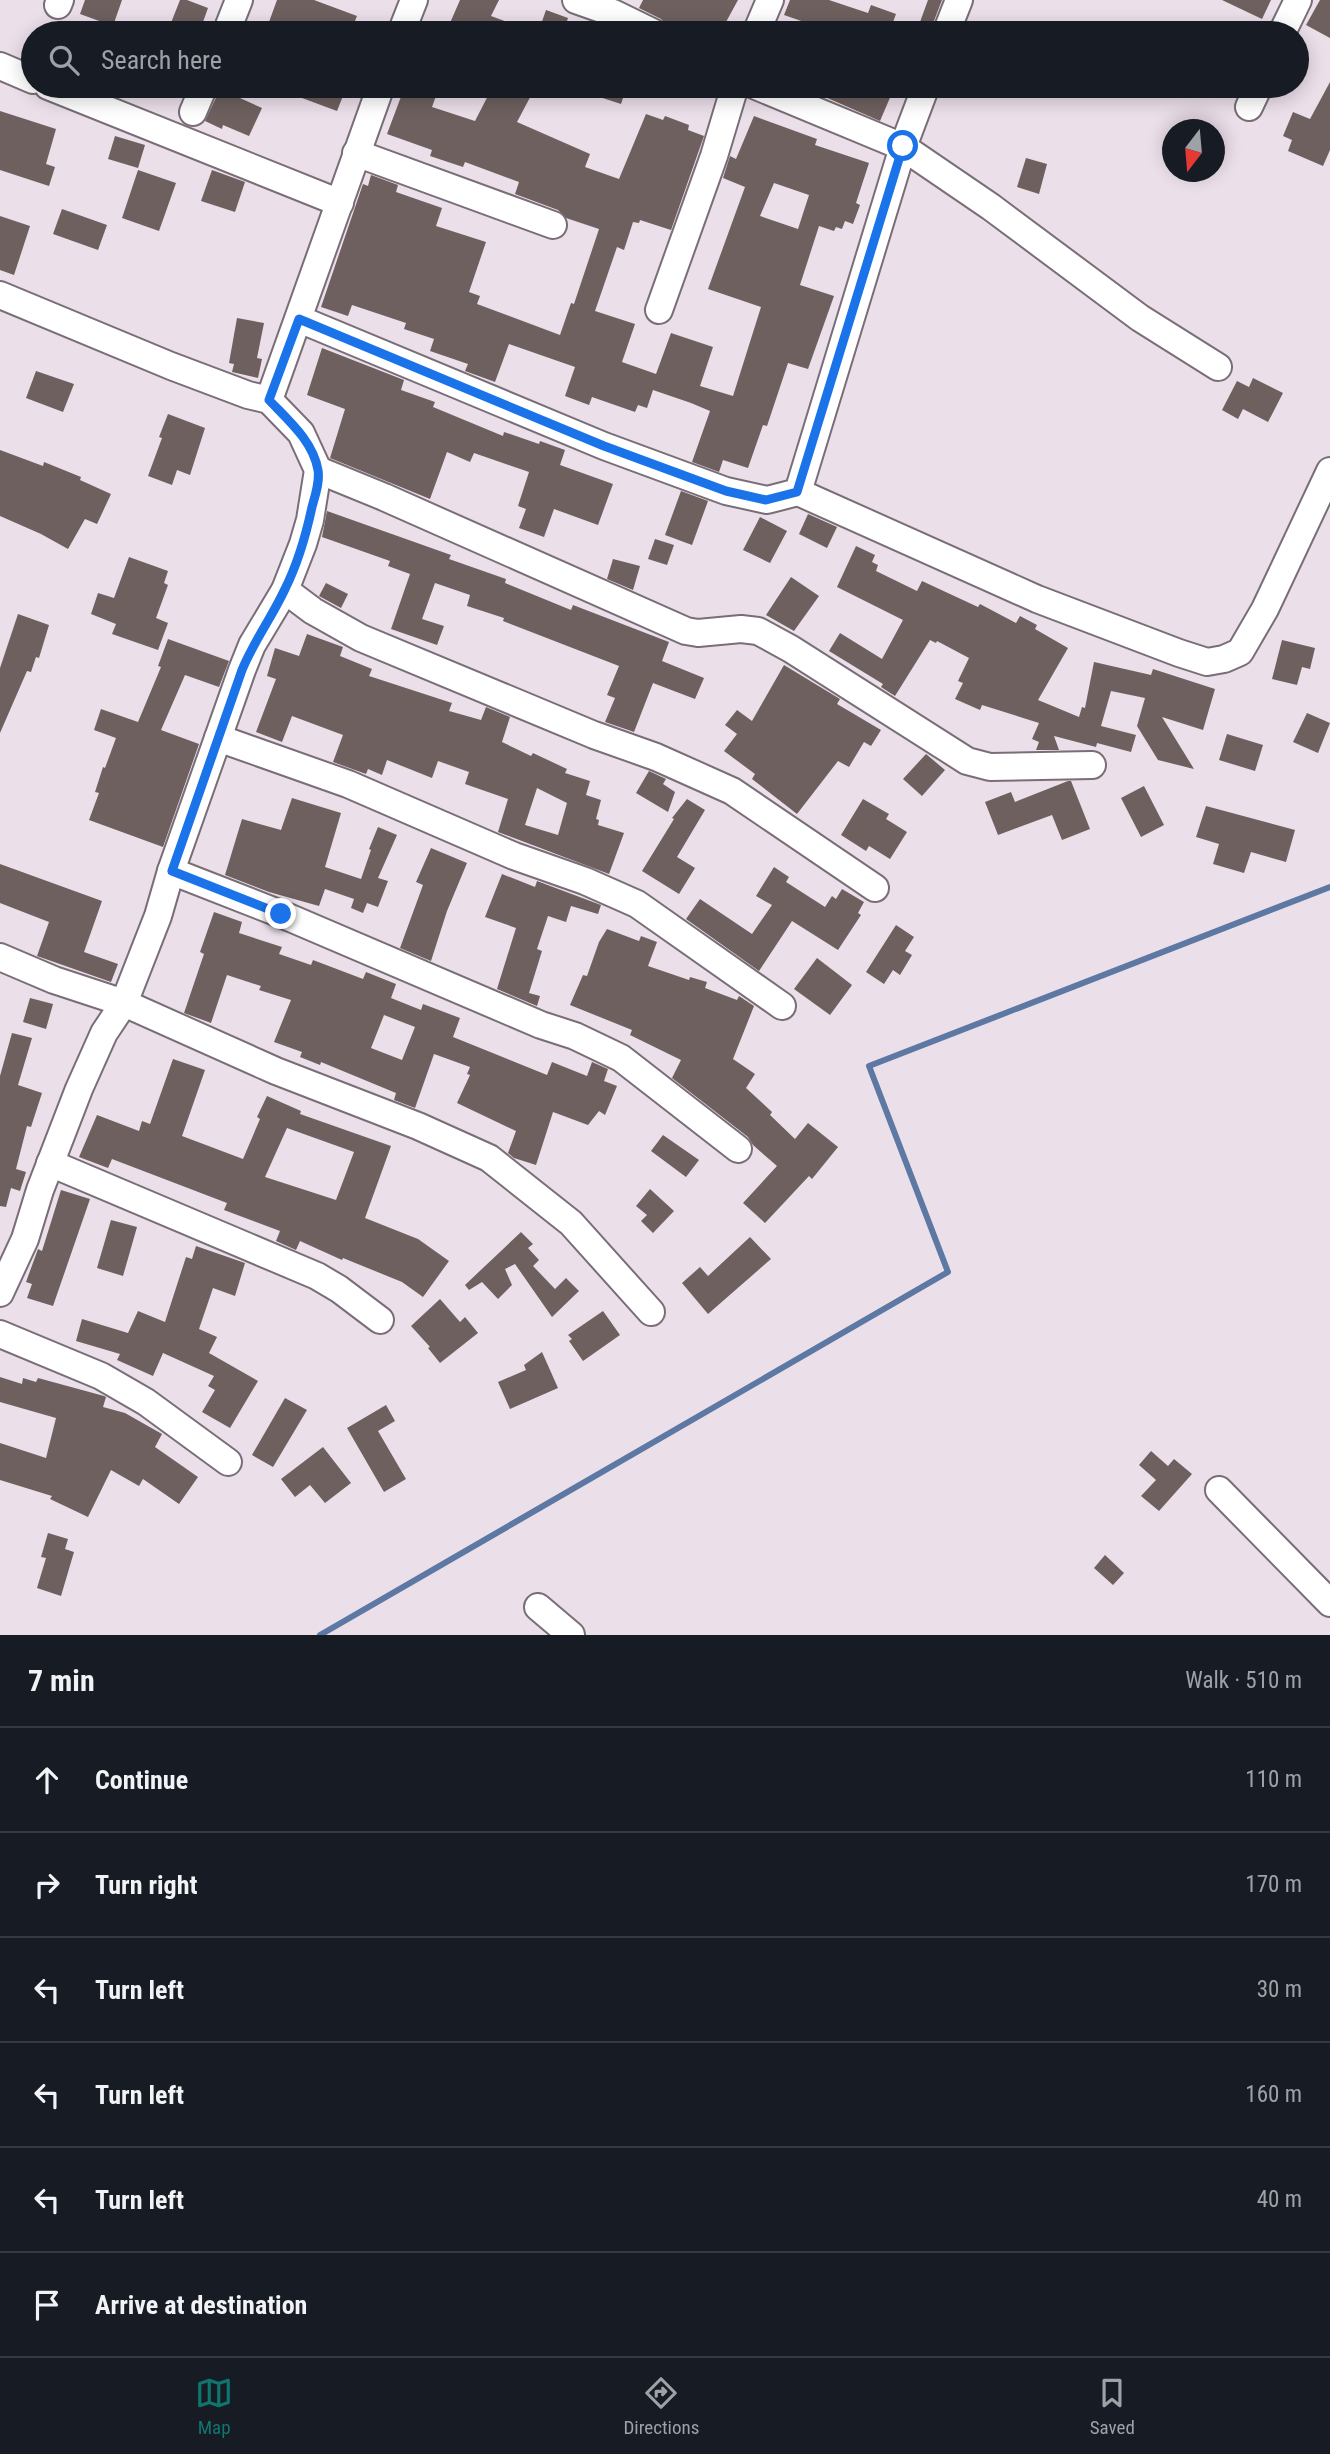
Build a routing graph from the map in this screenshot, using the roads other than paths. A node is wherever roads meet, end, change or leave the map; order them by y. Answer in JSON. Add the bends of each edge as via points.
{"nodes":[{"id":1,"x":239,"y":0,"type":"edge"},
{"id":2,"x":414,"y":0,"type":"edge"},
{"id":3,"x":576,"y":0,"type":"edge"},
{"id":4,"x":770,"y":0,"type":"edge"},
{"id":5,"x":959,"y":0,"type":"edge"},
{"id":6,"x":1298,"y":0,"type":"edge"},
{"id":7,"x":231,"y":21,"type":"edge"},
{"id":8,"x":406,"y":21,"type":"edge"},
{"id":9,"x":629,"y":21,"type":"edge"},
{"id":10,"x":761,"y":21,"type":"edge"},
{"id":11,"x":951,"y":21,"type":"edge"},
{"id":12,"x":1288,"y":21,"type":"edge"},
{"id":13,"x":0,"y":66,"type":"edge"},
{"id":14,"x":21,"y":75,"type":"edge"},
{"id":15,"x":78,"y":98,"type":"edge"},
{"id":16,"x":199,"y":98,"type":"edge"},
{"id":17,"x":377,"y":98,"type":"edge"},
{"id":18,"x":732,"y":98,"type":"edge"},
{"id":19,"x":785,"y":98,"type":"edge"},
{"id":20,"x":921,"y":98,"type":"edge"},
{"id":21,"x":193,"y":112,"type":"dead end"},
{"id":22,"x":903,"y":146,"type":"junction"},
{"id":23,"x":356,"y":153,"type":"junction"},
{"id":24,"x":340,"y":203,"type":"junction"},
{"id":25,"x":553,"y":225,"type":"dead end"},
{"id":26,"x":0,"y":295,"type":"edge"},
{"id":27,"x":659,"y":310,"type":"dead end"},
{"id":28,"x":299,"y":319,"type":"junction"},
{"id":29,"x":1218,"y":367,"type":"dead end"},
{"id":30,"x":269,"y":400,"type":"junction"},
{"id":31,"x":318,"y":470,"type":"junction"},
{"id":32,"x":1328,"y":482,"type":"edge"},
{"id":33,"x":797,"y":492,"type":"junction"},
{"id":34,"x":285,"y":590,"type":"junction"},
{"id":35,"x":218,"y":737,"type":"junction"},
{"id":36,"x":1092,"y":765,"type":"dead end"},
{"id":37,"x":172,"y":871,"type":"junction"},
{"id":38,"x":876,"y":888,"type":"dead end"},
{"id":39,"x":0,"y":957,"type":"edge"},
{"id":40,"x":124,"y":1003,"type":"junction"},
{"id":41,"x":782,"y":1006,"type":"dead end"},
{"id":42,"x":738,"y":1149,"type":"dead end"},
{"id":43,"x":50,"y":1163,"type":"junction"},
{"id":44,"x":3,"y":1279,"type":"edge"},
{"id":45,"x":651,"y":1312,"type":"dead end"},
{"id":46,"x":380,"y":1320,"type":"dead end"},
{"id":47,"x":0,"y":1334,"type":"edge"},
{"id":48,"x":228,"y":1462,"type":"dead end"},
{"id":49,"x":1219,"y":1490,"type":"dead end"},
{"id":50,"x":1330,"y":1603,"type":"edge"},
{"id":51,"x":538,"y":1606,"type":"dead end"},
{"id":52,"x":571,"y":1635,"type":"edge"}],
"edges":[{"from":1,"to":7,"type":"street"},
{"from":2,"to":8,"type":"street"},
{"from":3,"to":9,"type":"street"},
{"from":4,"to":10,"type":"street"},
{"from":5,"to":11,"type":"street"},
{"from":6,"to":12,"type":"street"},
{"from":13,"to":14,"type":"street"},
{"from":15,"to":24,"type":"street"},
{"from":16,"to":21,"type":"street"},
{"from":17,"to":23,"type":"street"},
{"from":18,"to":27,"type":"street"},
{"from":19,"to":22,"type":"street"},
{"from":20,"to":22,"type":"street"},
{"from":22,"to":29,"type":"street","via":[[1140,318]]},
{"from":22,"to":33,"type":"street"},
{"from":23,"to":24,"type":"street"},
{"from":23,"to":25,"type":"street"},
{"from":24,"to":28,"type":"street"},
{"from":26,"to":30,"type":"street","via":[[171,366]]},
{"from":28,"to":30,"type":"street"},
{"from":28,"to":33,"type":"street","via":[[604,446],[726,491],[766,500]]},
{"from":30,"to":31,"type":"street","via":[[301,433]]},
{"from":31,"to":34,"type":"street","via":[[303,544]]},
{"from":31,"to":36,"type":"street","via":[[686,631],[758,631],[967,761],[990,768]]},
{"from":32,"to":33,"type":"street","via":[[1240,652],[1207,662],[1037,600]]},
{"from":34,"to":35,"type":"street","via":[[252,645]]},
{"from":34,"to":38,"type":"street","via":[[360,638],[732,791]]},
{"from":35,"to":37,"type":"street"},
{"from":35,"to":41,"type":"street","via":[[348,784],[637,904]]},
{"from":37,"to":40,"type":"street"},
{"from":37,"to":42,"type":"street","via":[[621,1058]]},
{"from":39,"to":40,"type":"street"},
{"from":40,"to":43,"type":"street","via":[[104,1033]]},
{"from":40,"to":45,"type":"street","via":[[275,1071],[489,1158],[571,1223]]},
{"from":43,"to":44,"type":"street","via":[[25,1239]]},
{"from":43,"to":46,"type":"street","via":[[317,1276]]},
{"from":47,"to":48,"type":"street","via":[[101,1376],[146,1402]]},
{"from":49,"to":50,"type":"street"},
{"from":51,"to":52,"type":"street"}]}
